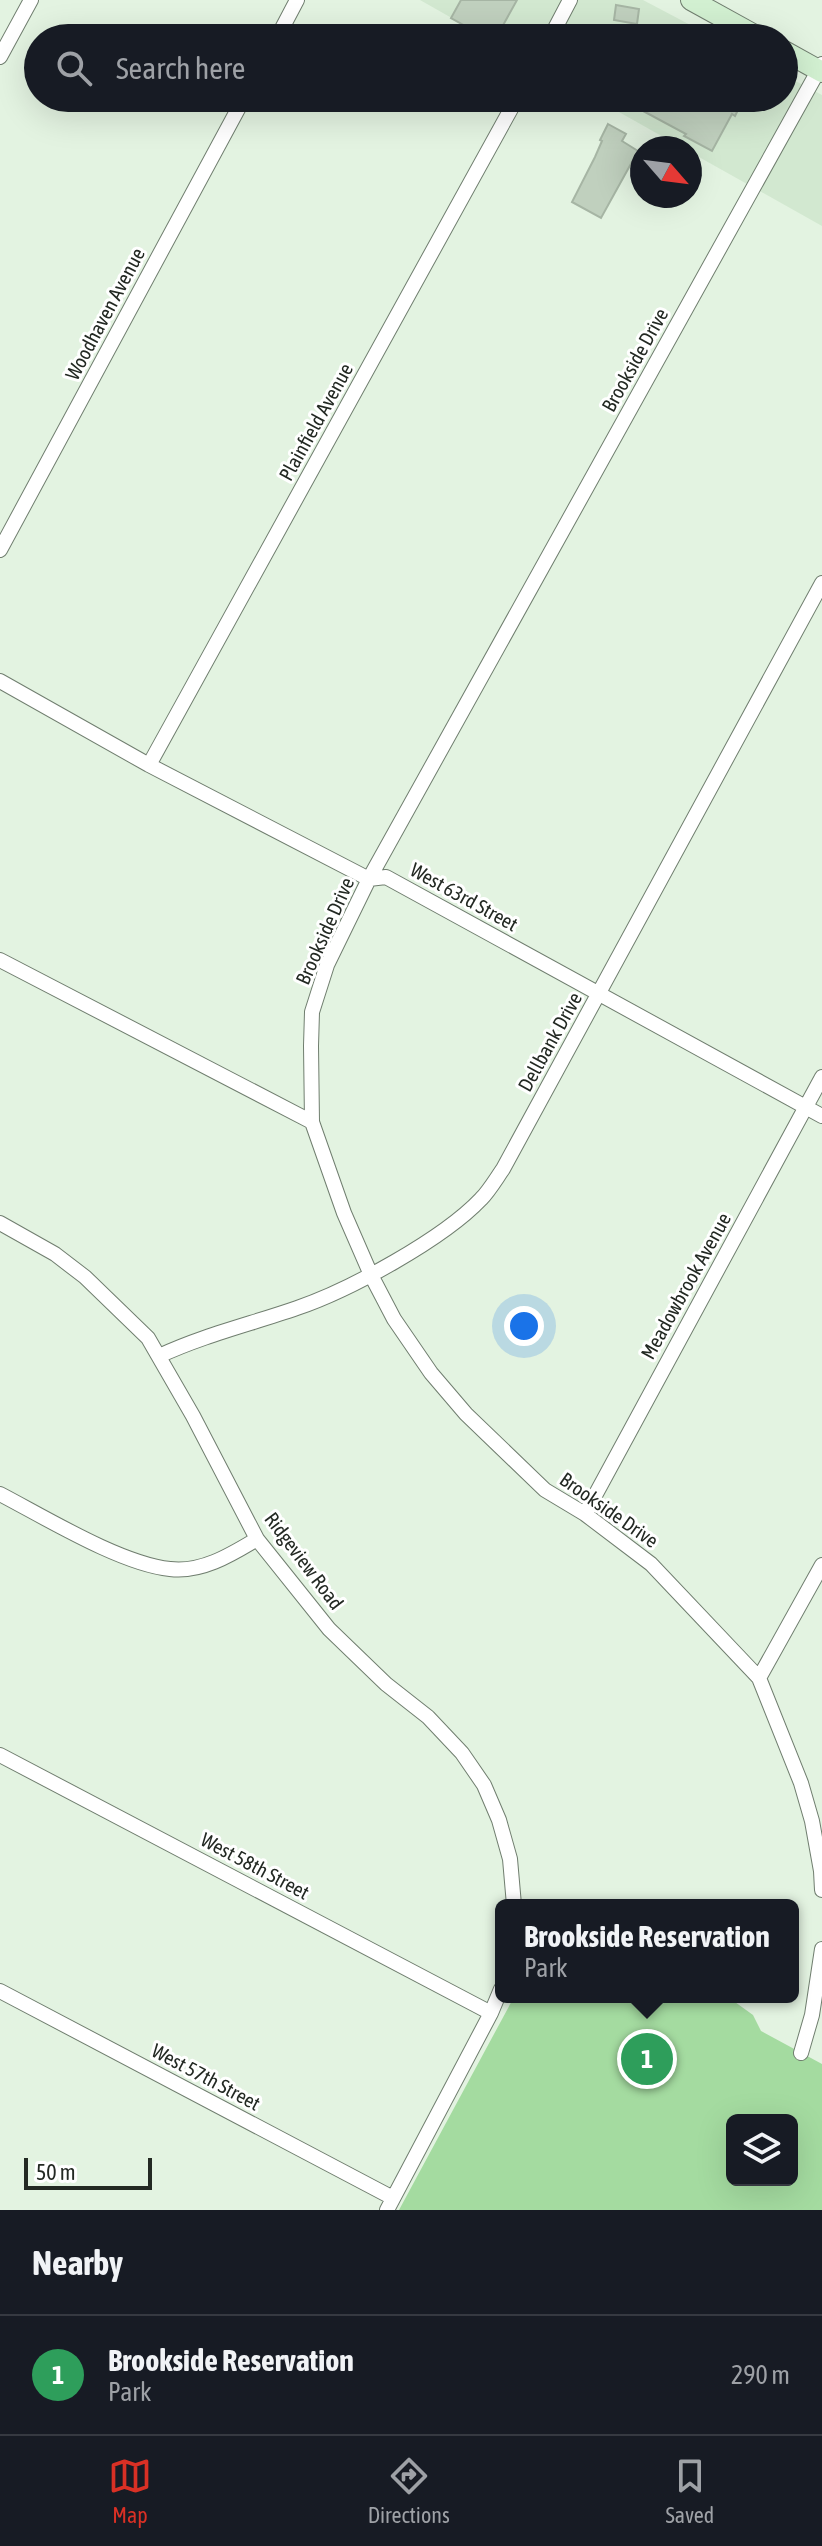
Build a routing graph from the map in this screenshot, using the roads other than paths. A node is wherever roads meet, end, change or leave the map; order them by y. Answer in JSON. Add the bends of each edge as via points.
{"nodes":[{"id":1,"x":31,"y":0,"type":"edge"},
{"id":2,"x":297,"y":0,"type":"edge"},
{"id":3,"x":570,"y":0,"type":"edge"},
{"id":4,"x":691,"y":0,"type":"edge"},
{"id":5,"x":284,"y":24,"type":"edge"},
{"id":6,"x":557,"y":24,"type":"edge"},
{"id":7,"x":735,"y":24,"type":"edge"},
{"id":8,"x":0,"y":57,"type":"edge"},
{"id":9,"x":798,"y":58,"type":"edge"},
{"id":10,"x":821,"y":69,"type":"edge"},
{"id":11,"x":798,"y":110,"type":"edge"},
{"id":12,"x":236,"y":112,"type":"edge"},
{"id":13,"x":509,"y":112,"type":"edge"},
{"id":14,"x":797,"y":112,"type":"edge"},
{"id":15,"x":0,"y":550,"type":"edge"},
{"id":16,"x":822,"y":583,"type":"edge"},
{"id":17,"x":0,"y":681,"type":"edge"},
{"id":18,"x":149,"y":765,"type":"junction"},
{"id":19,"x":369,"y":879,"type":"junction"},
{"id":20,"x":0,"y":960,"type":"edge"},
{"id":21,"x":598,"y":994,"type":"junction"},
{"id":22,"x":822,"y":1077,"type":"edge"},
{"id":23,"x":806,"y":1107,"type":"junction"},
{"id":24,"x":822,"y":1116,"type":"edge"},
{"id":25,"x":312,"y":1122,"type":"junction"},
{"id":26,"x":0,"y":1223,"type":"edge"},
{"id":27,"x":371,"y":1275,"type":"junction"},
{"id":28,"x":159,"y":1356,"type":"junction"},
{"id":29,"x":3,"y":1501,"type":"edge"},
{"id":30,"x":585,"y":1514,"type":"junction"},
{"id":31,"x":257,"y":1539,"type":"junction"},
{"id":32,"x":822,"y":1565,"type":"edge"},
{"id":33,"x":759,"y":1678,"type":"junction"},
{"id":34,"x":0,"y":1755,"type":"edge"},
{"id":35,"x":822,"y":1890,"type":"edge"},
{"id":36,"x":513,"y":1899,"type":"edge"},
{"id":37,"x":822,"y":1949,"type":"edge"},
{"id":38,"x":0,"y":1991,"type":"edge"},
{"id":39,"x":495,"y":2003,"type":"edge"},
{"id":40,"x":491,"y":2013,"type":"junction"},
{"id":41,"x":801,"y":2053,"type":"dead end"},
{"id":42,"x":390,"y":2204,"type":"edge"}],
"edges":[{"from":1,"to":8,"type":"street"},
{"from":2,"to":5,"type":"street"},
{"from":3,"to":6,"type":"street"},
{"from":4,"to":7,"type":"main road"},
{"from":9,"to":10,"type":"main road"},
{"from":10,"to":11,"type":"street","name":"Brookside Drive"},
{"from":12,"to":15,"type":"street","name":"Woodhaven Avenue"},
{"from":13,"to":18,"type":"street","name":"Plainfield Avenue"},
{"from":14,"to":19,"type":"street","name":"Brookside Drive"},
{"from":16,"to":21,"type":"street","name":"Dellbank Drive"},
{"from":17,"to":18,"type":"street","name":"West 63rd Street"},
{"from":18,"to":19,"type":"street","name":"West 63rd Street"},
{"from":19,"to":21,"type":"street","name":"West 63rd Street","via":[[386,877]]},
{"from":19,"to":25,"type":"street","name":"Brookside Drive","via":[[327,965],[312,1012]]},
{"from":20,"to":25,"type":"street"},
{"from":21,"to":23,"type":"street","name":"West 63rd Street"},
{"from":21,"to":27,"type":"street","name":"Dellbank Drive","via":[[482,1198],[432,1238]]},
{"from":22,"to":23,"type":"street","name":"Meadowbrook Avenue"},
{"from":23,"to":24,"type":"street","name":"West 63rd Street"},
{"from":23,"to":30,"type":"street","name":"Meadowbrook Avenue"},
{"from":25,"to":27,"type":"street","name":"Brookside Drive"},
{"from":26,"to":28,"type":"street","name":"Ridgeview Road","via":[[85,1277],[148,1338]]},
{"from":27,"to":28,"type":"street","name":"Dellbank Drive","via":[[299,1308]]},
{"from":27,"to":30,"type":"street","name":"Brookside Drive","via":[[394,1319],[466,1414],[545,1490]]},
{"from":28,"to":31,"type":"street","name":"Ridgeview Road"},
{"from":29,"to":31,"type":"street","via":[[129,1559],[172,1570],[222,1559]]},
{"from":30,"to":33,"type":"street","name":"Brookside Drive","via":[[651,1564]]},
{"from":31,"to":36,"type":"street","name":"Ridgeview Road","via":[[329,1629],[428,1717],[484,1785],[510,1859]]},
{"from":32,"to":33,"type":"street"},
{"from":33,"to":35,"type":"street","name":"Brookside Drive","via":[[801,1783]]},
{"from":34,"to":40,"type":"street","name":"West 58th Street"},
{"from":37,"to":41,"type":"street"},
{"from":38,"to":42,"type":"street","name":"West 57th Street"},
{"from":39,"to":40,"type":"street"},
{"from":40,"to":42,"type":"street"}]}
